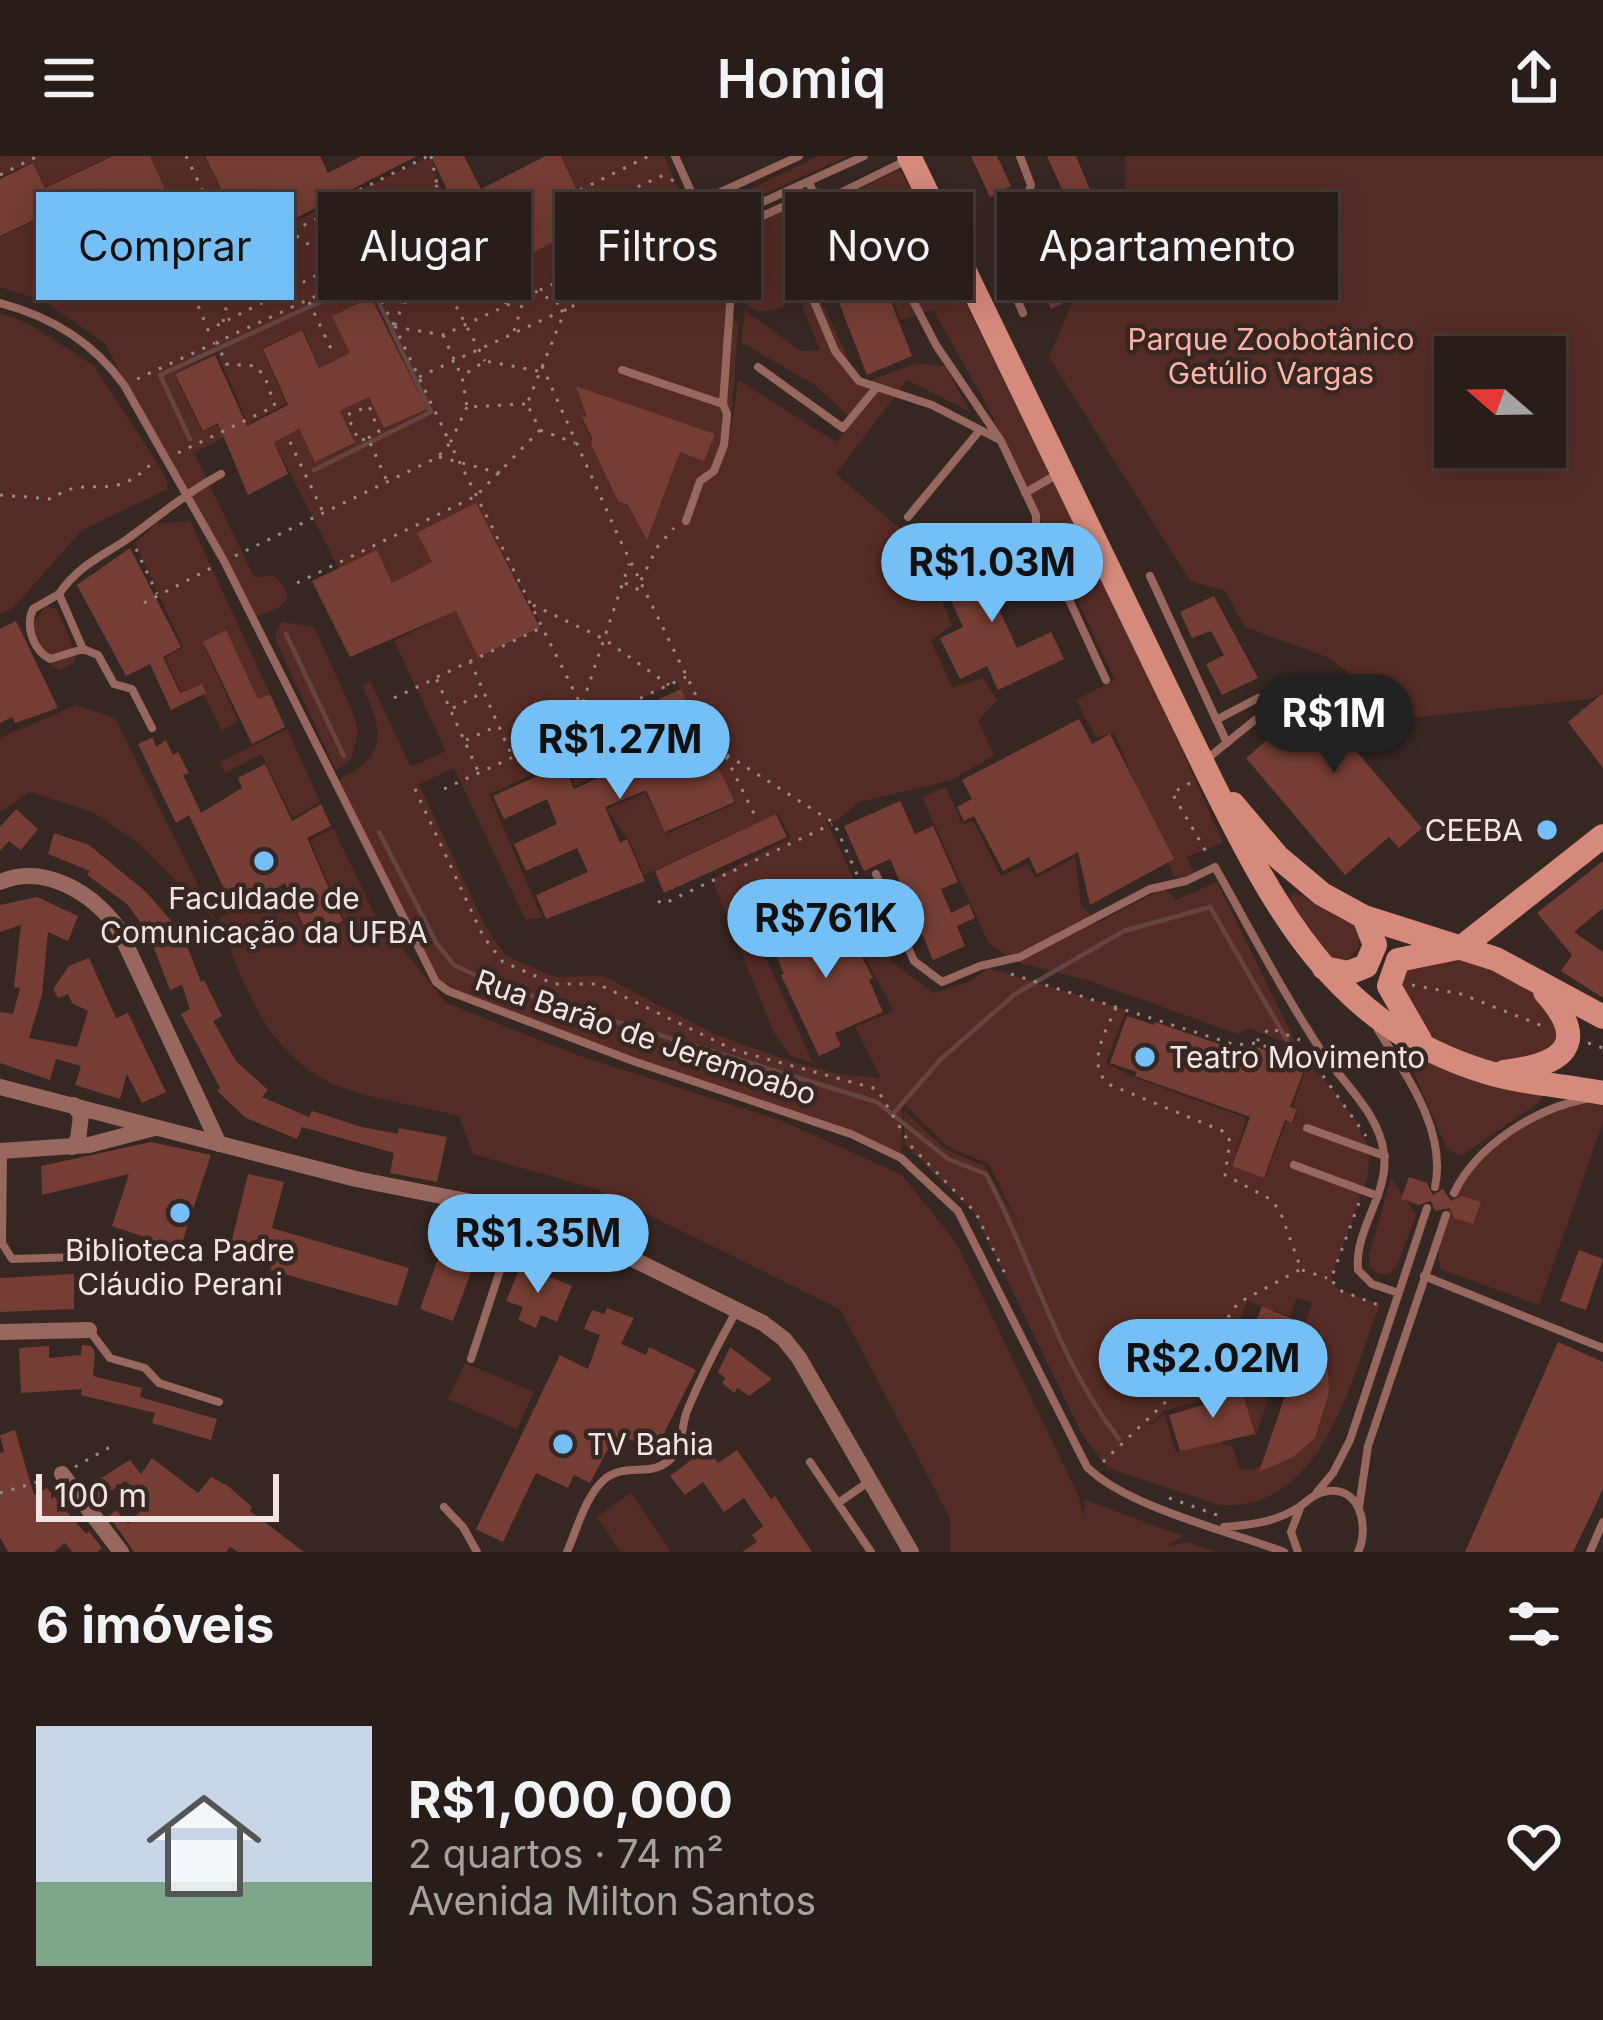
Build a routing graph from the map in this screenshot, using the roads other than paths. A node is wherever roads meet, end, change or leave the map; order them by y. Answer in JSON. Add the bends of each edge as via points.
{"nodes":[{"id":1,"x":675,"y":156,"type":"edge"},
{"id":2,"x":799,"y":156,"type":"edge"},
{"id":3,"x":864,"y":156,"type":"edge"},
{"id":4,"x":1020,"y":156,"type":"edge"},
{"id":5,"x":910,"y":157,"type":"edge"},
{"id":6,"x":811,"y":187,"type":"junction"},
{"id":7,"x":692,"y":192,"type":"edge"},
{"id":8,"x":721,"y":192,"type":"edge"},
{"id":9,"x":829,"y":192,"type":"edge"},
{"id":10,"x":840,"y":192,"type":"edge"},
{"id":11,"x":761,"y":206,"type":"edge"},
{"id":12,"x":761,"y":214,"type":"edge"},
{"id":13,"x":733,"y":300,"type":"edge"},
{"id":14,"x":813,"y":300,"type":"edge"},
{"id":15,"x":913,"y":300,"type":"edge"},
{"id":16,"x":0,"y":303,"type":"edge"},
{"id":17,"x":1023,"y":313,"type":"dead end"},
{"id":18,"x":758,"y":367,"type":"dead end"},
{"id":19,"x":622,"y":370,"type":"dead end"},
{"id":20,"x":876,"y":388,"type":"junction"},
{"id":21,"x":723,"y":404,"type":"junction"},
{"id":22,"x":980,"y":430,"type":"junction"},
{"id":23,"x":1001,"y":440,"type":"junction"},
{"id":24,"x":1062,"y":472,"type":"junction"},
{"id":25,"x":221,"y":474,"type":"dead end"},
{"id":26,"x":185,"y":493,"type":"junction"},
{"id":27,"x":1025,"y":493,"type":"junction"},
{"id":28,"x":908,"y":517,"type":"dead end"},
{"id":29,"x":686,"y":521,"type":"road end"},
{"id":30,"x":1150,"y":576,"type":"dead end"},
{"id":31,"x":59,"y":594,"type":"junction"},
{"id":32,"x":83,"y":649,"type":"junction"},
{"id":33,"x":1106,"y":680,"type":"dead end"},
{"id":34,"x":1216,"y":720,"type":"junction"},
{"id":35,"x":152,"y":728,"type":"dead end"},
{"id":36,"x":1227,"y":743,"type":"junction"},
{"id":37,"x":1205,"y":768,"type":"junction"},
{"id":38,"x":1603,"y":836,"type":"edge"},
{"id":39,"x":876,"y":874,"type":"road end"},
{"id":40,"x":1302,"y":880,"type":"junction"},
{"id":41,"x":0,"y":882,"type":"edge"},
{"id":42,"x":1276,"y":904,"type":"junction"},
{"id":43,"x":1514,"y":909,"type":"junction"},
{"id":44,"x":1364,"y":917,"type":"junction"},
{"id":45,"x":1462,"y":946,"type":"junction"},
{"id":46,"x":1324,"y":968,"type":"junction"},
{"id":47,"x":1522,"y":972,"type":"junction"},
{"id":48,"x":1368,"y":1013,"type":"junction"},
{"id":49,"x":1603,"y":1018,"type":"edge"},
{"id":50,"x":1424,"y":1046,"type":"junction"},
{"id":51,"x":1490,"y":1074,"type":"junction"},
{"id":52,"x":0,"y":1088,"type":"edge"},
{"id":53,"x":1603,"y":1094,"type":"edge"},
{"id":54,"x":74,"y":1105,"type":"junction"},
{"id":55,"x":155,"y":1128,"type":"junction"},
{"id":56,"x":1307,"y":1128,"type":"dead end"},
{"id":57,"x":219,"y":1144,"type":"junction"},
{"id":58,"x":72,"y":1147,"type":"junction"},
{"id":59,"x":1,"y":1151,"type":"edge"},
{"id":60,"x":1385,"y":1156,"type":"junction"},
{"id":61,"x":1294,"y":1165,"type":"dead end"},
{"id":62,"x":1435,"y":1186,"type":"dead end"},
{"id":63,"x":1454,"y":1193,"type":"dead end"},
{"id":64,"x":1378,"y":1196,"type":"junction"},
{"id":65,"x":1427,"y":1208,"type":"dead end"},
{"id":66,"x":520,"y":1209,"type":"junction"},
{"id":67,"x":1446,"y":1215,"type":"dead end"},
{"id":68,"x":80,"y":1257,"type":"dead end"},
{"id":69,"x":1424,"y":1276,"type":"junction"},
{"id":70,"x":1399,"y":1293,"type":"junction"},
{"id":71,"x":738,"y":1309,"type":"junction"},
{"id":72,"x":88,"y":1330,"type":"joint"},
{"id":73,"x":0,"y":1332,"type":"edge"},
{"id":74,"x":1603,"y":1348,"type":"edge"},
{"id":75,"x":470,"y":1359,"type":"dead end"},
{"id":76,"x":219,"y":1402,"type":"dead end"},
{"id":77,"x":810,"y":1462,"type":"dead end"},
{"id":78,"x":62,"y":1474,"type":"road end"},
{"id":79,"x":868,"y":1482,"type":"junction"},
{"id":80,"x":1318,"y":1492,"type":"junction"},
{"id":81,"x":838,"y":1503,"type":"junction"},
{"id":82,"x":1301,"y":1506,"type":"junction"},
{"id":83,"x":444,"y":1507,"type":"dead end"},
{"id":84,"x":1359,"y":1507,"type":"junction"},
{"id":85,"x":1603,"y":1522,"type":"edge"},
{"id":86,"x":1217,"y":1527,"type":"junction"},
{"id":87,"x":907,"y":1549,"type":"edge"},
{"id":88,"x":121,"y":1552,"type":"edge"},
{"id":89,"x":477,"y":1552,"type":"edge"},
{"id":90,"x":567,"y":1552,"type":"edge"},
{"id":91,"x":871,"y":1552,"type":"edge"},
{"id":92,"x":1284,"y":1552,"type":"edge"},
{"id":93,"x":1298,"y":1552,"type":"edge"},
{"id":94,"x":1358,"y":1552,"type":"edge"},
{"id":95,"x":1590,"y":1552,"type":"edge"}],
"edges":[{"from":1,"to":7,"type":"lane"},
{"from":2,"to":8,"type":"lane"},
{"from":3,"to":6,"type":"lane"},
{"from":4,"to":17,"type":"lane","via":[[1031,185],[1004,252]]},
{"from":5,"to":10,"type":"lane"},
{"from":5,"to":24,"type":"main road"},
{"from":6,"to":9,"type":"lane"},
{"from":6,"to":11,"type":"lane"},
{"from":6,"to":12,"type":"lane"},
{"from":13,"to":21,"type":"lane"},
{"from":14,"to":20,"type":"lane","via":[[848,370]]},
{"from":15,"to":23,"type":"lane"},
{"from":16,"to":26,"type":"lane","name":"Rua Barão de Jeremoabo","via":[[38,316],[107,361]]},
{"from":18,"to":20,"type":"lane","via":[[843,428]]},
{"from":19,"to":21,"type":"lane"},
{"from":20,"to":22,"type":"lane"},
{"from":21,"to":29,"type":"lane","via":[[724,445]]},
{"from":22,"to":23,"type":"lane"},
{"from":22,"to":28,"type":"lane"},
{"from":23,"to":27,"type":"lane"},
{"from":24,"to":27,"type":"lane"},
{"from":24,"to":37,"type":"main road"},
{"from":25,"to":26,"type":"lane"},
{"from":26,"to":31,"type":"lane","via":[[81,567]]},
{"from":26,"to":86,"type":"lane","name":"Rua Barão de Jeremoabo","via":[[436,982],[901,1158],[958,1211],[1087,1467],[1115,1489]]},
{"from":27,"to":33,"type":"lane"},
{"from":30,"to":34,"type":"lane"},
{"from":31,"to":32,"type":"lane"},
{"from":31,"to":32,"type":"lane","via":[[33,609],[39,650],[59,659]]},
{"from":32,"to":35,"type":"lane","via":[[98,655],[114,684],[132,689]]},
{"from":34,"to":36,"type":"lane"},
{"from":34,"to":36,"type":"lane","via":[[1258,698],[1266,712]]},
{"from":36,"to":37,"type":"lane"},
{"from":37,"to":40,"type":"main road"},
{"from":37,"to":42,"type":"main road"},
{"from":38,"to":43,"type":"main road"},
{"from":39,"to":60,"type":"lane","via":[[914,961],[941,982],[1020,957],[1150,889],[1215,867],[1300,1016],[1378,1130]]},
{"from":40,"to":42,"type":"main road"},
{"from":40,"to":44,"type":"main road"},
{"from":41,"to":57,"type":"street","via":[[57,880],[105,911]]},
{"from":42,"to":46,"type":"main road"},
{"from":43,"to":45,"type":"main road"},
{"from":43,"to":47,"type":"main road","via":[[1508,939]]},
{"from":44,"to":45,"type":"main road"},
{"from":44,"to":46,"type":"main road","via":[[1375,945],[1366,965],[1348,973]]},
{"from":45,"to":47,"type":"main road"},
{"from":45,"to":50,"type":"main road","via":[[1407,956],[1389,977]]},
{"from":46,"to":48,"type":"main road"},
{"from":47,"to":49,"type":"main road"},
{"from":47,"to":51,"type":"main road","via":[[1565,1017],[1566,1048],[1551,1063]]},
{"from":48,"to":50,"type":"main road"},
{"from":48,"to":62,"type":"lane","via":[[1429,1123]]},
{"from":50,"to":51,"type":"main road"},
{"from":51,"to":53,"type":"main road"},
{"from":52,"to":54,"type":"street"},
{"from":53,"to":63,"type":"lane","via":[[1526,1122],[1479,1159]]},
{"from":54,"to":55,"type":"street"},
{"from":54,"to":58,"type":"street","via":[[81,1116]]},
{"from":55,"to":57,"type":"street"},
{"from":55,"to":58,"type":"street"},
{"from":56,"to":60,"type":"lane"},
{"from":57,"to":66,"type":"street"},
{"from":58,"to":59,"type":"street"},
{"from":59,"to":68,"type":"lane","via":[[2,1244],[12,1259]]},
{"from":60,"to":64,"type":"lane"},
{"from":61,"to":64,"type":"lane"},
{"from":64,"to":70,"type":"lane","via":[[1358,1270]]},
{"from":65,"to":70,"type":"lane","name":"Rua Barão de Jeremoabo"},
{"from":66,"to":71,"type":"street","via":[[570,1225]]},
{"from":66,"to":75,"type":"lane"},
{"from":67,"to":69,"type":"lane"},
{"from":69,"to":74,"type":"lane"},
{"from":69,"to":84,"type":"lane","via":[[1368,1446]]},
{"from":70,"to":80,"type":"lane","name":"Rua Barão de Jeremoabo","via":[[1343,1456]]},
{"from":71,"to":79,"type":"street","via":[[784,1339]]},
{"from":71,"to":90,"type":"lane","via":[[673,1457],[651,1471],[626,1469],[604,1480]]},
{"from":72,"to":73,"type":"street"},
{"from":72,"to":76,"type":"lane","via":[[110,1358]]},
{"from":77,"to":81,"type":"lane"},
{"from":78,"to":88,"type":"street"},
{"from":79,"to":81,"type":"lane"},
{"from":79,"to":87,"type":"street"},
{"from":80,"to":82,"type":"lane","name":"Rua Barão de Jeremoabo"},
{"from":80,"to":84,"type":"lane","via":[[1342,1492]]},
{"from":81,"to":91,"type":"lane"},
{"from":82,"to":86,"type":"lane","name":"Rua Barão de Jeremoabo","via":[[1264,1523]]},
{"from":82,"to":93,"type":"lane","via":[[1292,1532]]},
{"from":83,"to":89,"type":"lane"},
{"from":84,"to":94,"type":"lane","via":[[1365,1528]]},
{"from":85,"to":95,"type":"lane"},
{"from":86,"to":92,"type":"lane"}]}
